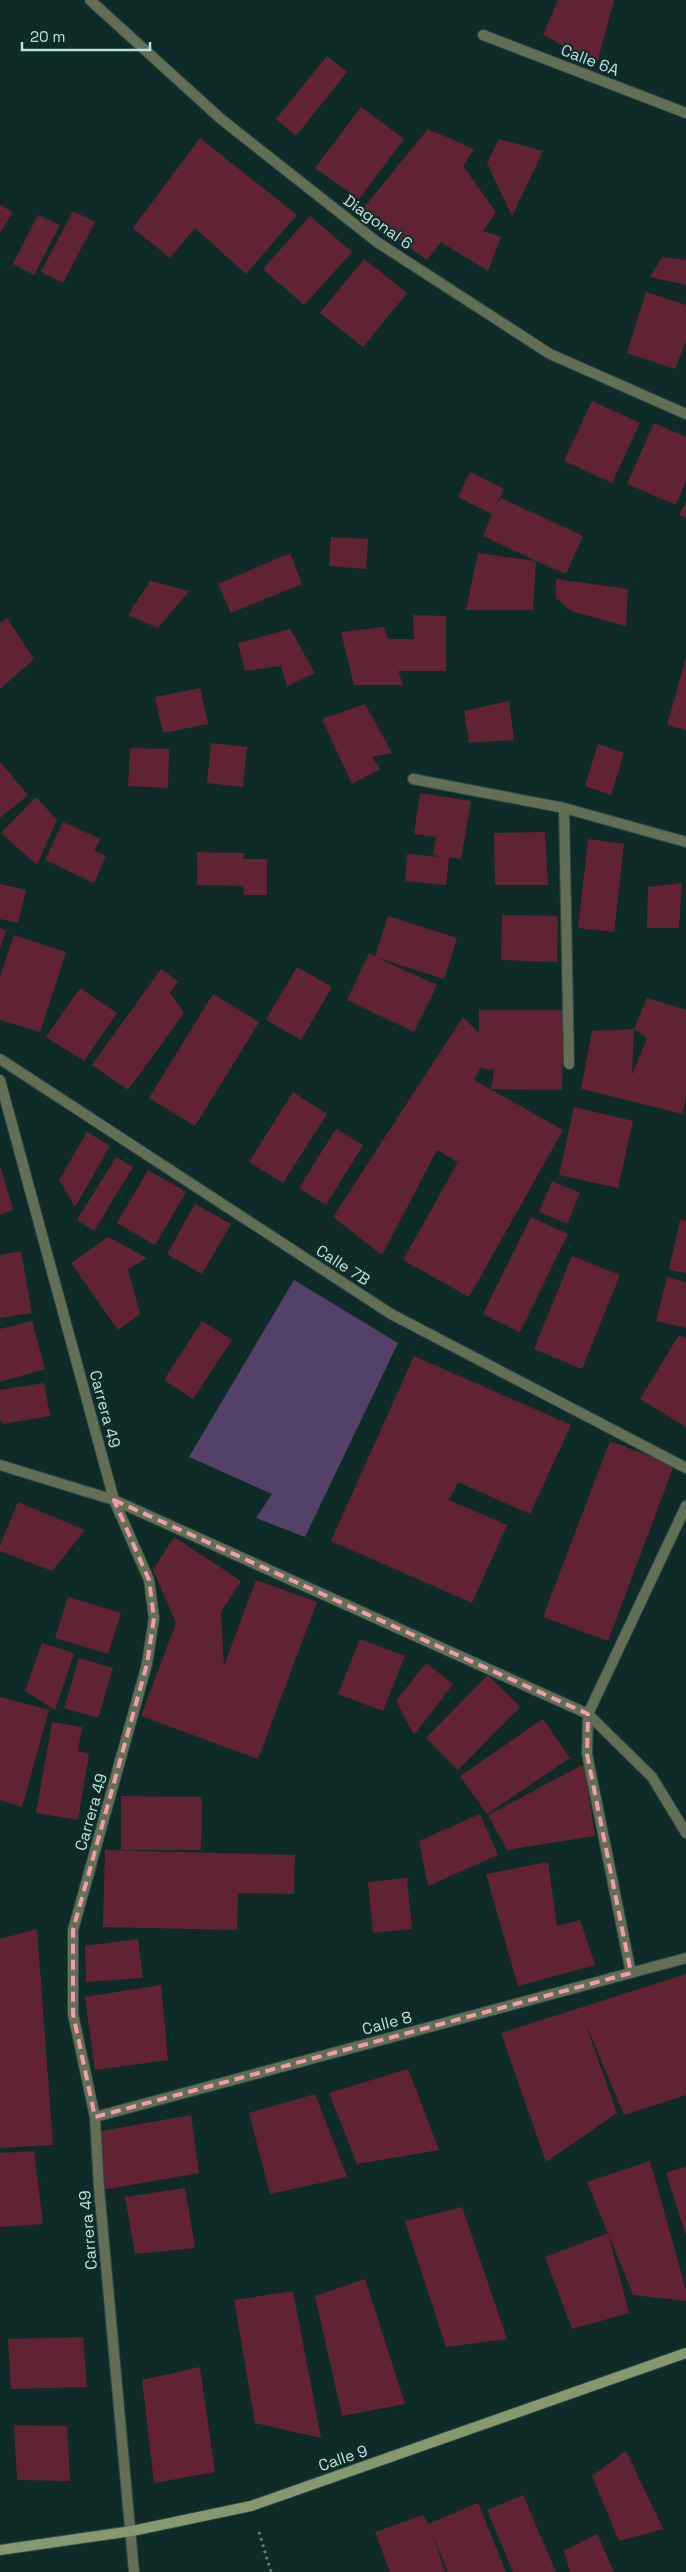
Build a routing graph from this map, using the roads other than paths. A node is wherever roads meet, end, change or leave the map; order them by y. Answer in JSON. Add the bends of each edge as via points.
{"nodes":[{"id":1,"x":90,"y":0,"type":"edge"},
{"id":2,"x":483,"y":35,"type":"dead end"},
{"id":3,"x":686,"y":113,"type":"edge"},
{"id":4,"x":686,"y":414,"type":"edge"},
{"id":5,"x":413,"y":779,"type":"dead end"},
{"id":6,"x":564,"y":808,"type":"junction"},
{"id":7,"x":686,"y":842,"type":"edge"},
{"id":8,"x":0,"y":1059,"type":"edge"},
{"id":9,"x":569,"y":1064,"type":"dead end"},
{"id":10,"x":0,"y":1080,"type":"edge"},
{"id":11,"x":0,"y":1465,"type":"edge"},
{"id":12,"x":686,"y":1468,"type":"edge"},
{"id":13,"x":114,"y":1500,"type":"junction"},
{"id":14,"x":686,"y":1506,"type":"edge"},
{"id":15,"x":588,"y":1714,"type":"junction"},
{"id":16,"x":686,"y":1833,"type":"edge"},
{"id":17,"x":686,"y":1958,"type":"edge"},
{"id":18,"x":631,"y":1973,"type":"junction"},
{"id":19,"x":95,"y":2117,"type":"junction"},
{"id":20,"x":686,"y":2353,"type":"edge"},
{"id":21,"x":132,"y":2531,"type":"junction"},
{"id":22,"x":0,"y":2550,"type":"edge"},
{"id":23,"x":134,"y":2572,"type":"edge"}],
"edges":[{"from":1,"to":4,"type":"street","name":"Diagonal 6","via":[[220,120],[377,242],[550,354]]},
{"from":2,"to":3,"type":"street","name":"Calle 6A"},
{"from":5,"to":6,"type":"street"},
{"from":6,"to":7,"type":"street"},
{"from":6,"to":9,"type":"street"},
{"from":8,"to":12,"type":"street","name":"Calle 7B","via":[[391,1314]]},
{"from":10,"to":13,"type":"street","name":"Carrera 49"},
{"from":11,"to":13,"type":"street"},
{"from":13,"to":15,"type":"street"},
{"from":13,"to":19,"type":"street","name":"Carrera 49","via":[[149,1580],[154,1618],[147,1664],[73,1930],[73,2014]]},
{"from":14,"to":15,"type":"street"},
{"from":15,"to":16,"type":"street","via":[[652,1777]]},
{"from":15,"to":18,"type":"street","via":[[587,1754]]},
{"from":17,"to":18,"type":"street","name":"Calle 8"},
{"from":18,"to":19,"type":"street","name":"Calle 8"},
{"from":19,"to":21,"type":"street","name":"Carrera 49"},
{"from":20,"to":21,"type":"street","name":"Calle 9","via":[[251,2506]]},
{"from":21,"to":22,"type":"street","name":"Calle 9"},
{"from":21,"to":23,"type":"street","name":"Carrera 49"}]}
